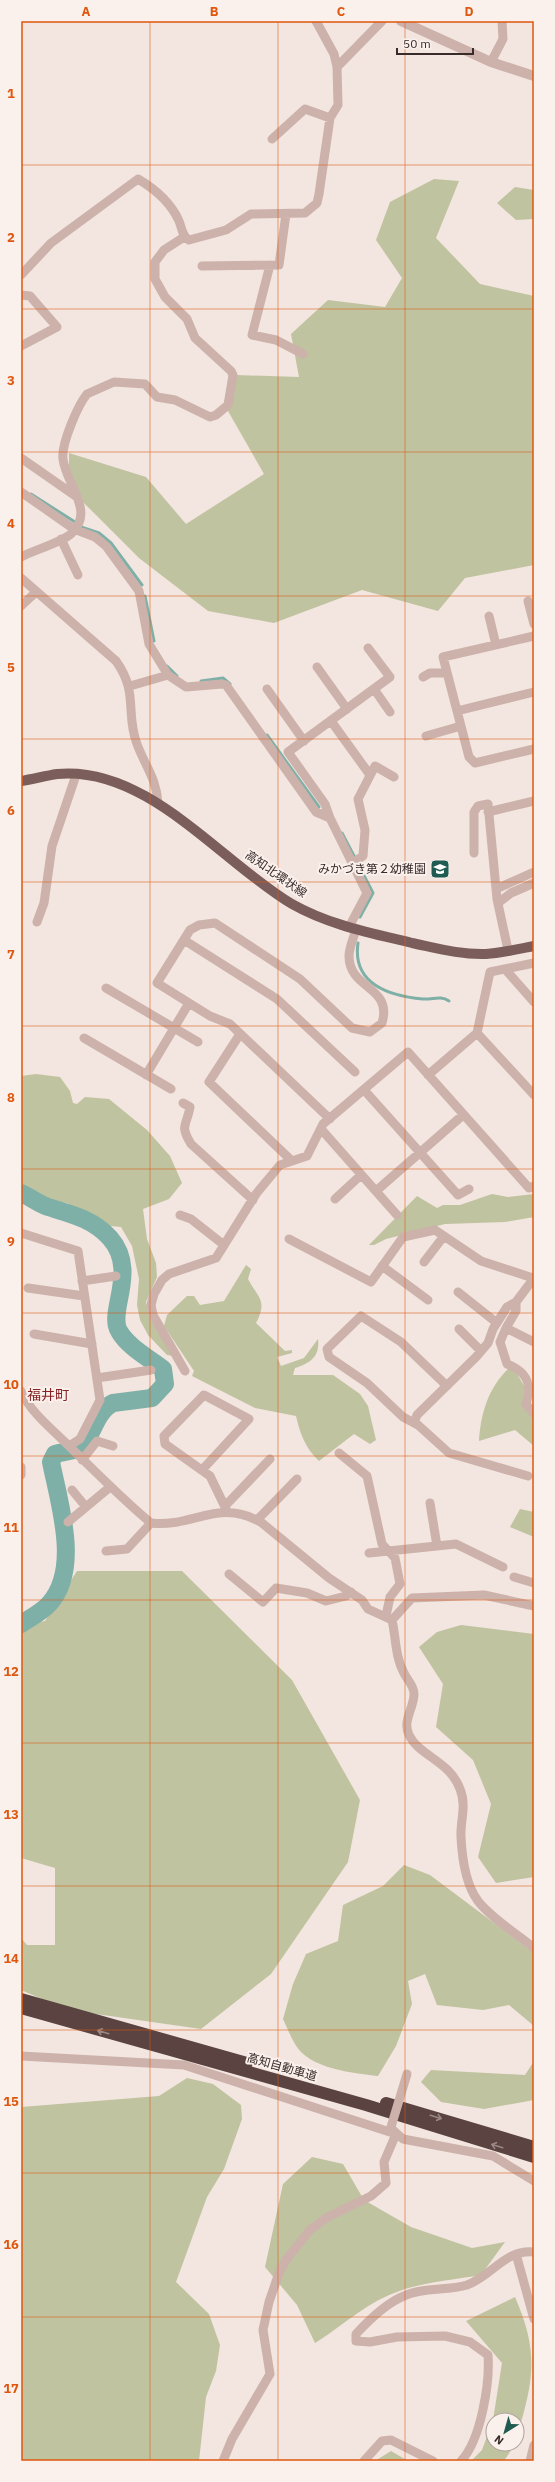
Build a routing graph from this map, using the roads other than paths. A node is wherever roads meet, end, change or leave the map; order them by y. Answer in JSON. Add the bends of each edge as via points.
{"nodes":[{"id":1,"x":316,"y":21,"type":"edge"},
{"id":2,"x":382,"y":21,"type":"edge"},
{"id":3,"x":401,"y":21,"type":"edge"},
{"id":4,"x":502,"y":21,"type":"edge"},
{"id":5,"x":491,"y":62,"type":"junction"},
{"id":6,"x":337,"y":67,"type":"junction"},
{"id":7,"x":534,"y":76,"type":"edge"},
{"id":8,"x":330,"y":118,"type":"junction"},
{"id":9,"x":272,"y":139,"type":"dead end"},
{"id":10,"x":286,"y":214,"type":"junction"},
{"id":11,"x":184,"y":237,"type":"junction"},
{"id":12,"x":270,"y":265,"type":"junction"},
{"id":13,"x":202,"y":266,"type":"dead end"},
{"id":14,"x":21,"y":275,"type":"edge"},
{"id":15,"x":21,"y":295,"type":"edge"},
{"id":16,"x":21,"y":346,"type":"edge"},
{"id":17,"x":303,"y":354,"type":"dead end"},
{"id":18,"x":21,"y":458,"type":"edge"},
{"id":19,"x":21,"y":492,"type":"edge"},
{"id":20,"x":77,"y":497,"type":"junction"},
{"id":21,"x":74,"y":530,"type":"junction"},
{"id":22,"x":61,"y":539,"type":"junction"},
{"id":23,"x":22,"y":556,"type":"edge"},
{"id":24,"x":78,"y":575,"type":"dead end"},
{"id":25,"x":21,"y":578,"type":"edge"},
{"id":26,"x":36,"y":592,"type":"junction"},
{"id":27,"x":528,"y":601,"type":"dead end"},
{"id":28,"x":21,"y":606,"type":"edge"},
{"id":29,"x":489,"y":616,"type":"dead end"},
{"id":30,"x":534,"y":624,"type":"edge"},
{"id":31,"x":534,"y":636,"type":"edge"},
{"id":32,"x":496,"y":645,"type":"junction"},
{"id":33,"x":368,"y":648,"type":"dead end"},
{"id":34,"x":317,"y":667,"type":"dead end"},
{"id":35,"x":447,"y":673,"type":"junction"},
{"id":36,"x":168,"y":675,"type":"junction"},
{"id":37,"x":422,"y":677,"type":"dead end"},
{"id":38,"x":130,"y":686,"type":"junction"},
{"id":39,"x":267,"y":689,"type":"dead end"},
{"id":40,"x":374,"y":689,"type":"junction"},
{"id":41,"x":534,"y":692,"type":"edge"},
{"id":42,"x":347,"y":709,"type":"junction"},
{"id":43,"x":457,"y":711,"type":"junction"},
{"id":44,"x":390,"y":712,"type":"dead end"},
{"id":45,"x":331,"y":721,"type":"junction"},
{"id":46,"x":461,"y":726,"type":"junction"},
{"id":47,"x":426,"y":736,"type":"dead end"},
{"id":48,"x":304,"y":741,"type":"junction"},
{"id":49,"x":534,"y":748,"type":"edge"},
{"id":50,"x":76,"y":775,"type":"junction"},
{"id":51,"x":370,"y":775,"type":"junction"},
{"id":52,"x":394,"y":777,"type":"dead end"},
{"id":53,"x":21,"y":781,"type":"edge"},
{"id":54,"x":534,"y":801,"type":"edge"},
{"id":55,"x":158,"y":804,"type":"junction"},
{"id":56,"x":488,"y":812,"type":"junction"},
{"id":57,"x":330,"y":818,"type":"junction"},
{"id":58,"x":474,"y":853,"type":"dead end"},
{"id":59,"x":352,"y":863,"type":"junction"},
{"id":60,"x":534,"y":872,"type":"edge"},
{"id":61,"x":534,"y":883,"type":"edge"},
{"id":62,"x":496,"y":889,"type":"junction"},
{"id":63,"x":498,"y":903,"type":"junction"},
{"id":64,"x":37,"y":922,"type":"dead end"},
{"id":65,"x":353,"y":928,"type":"junction"},
{"id":66,"x":184,"y":940,"type":"junction"},
{"id":67,"x":534,"y":946,"type":"edge"},
{"id":68,"x":508,"y":950,"type":"junction"},
{"id":69,"x":534,"y":963,"type":"edge"},
{"id":70,"x":505,"y":969,"type":"junction"},
{"id":71,"x":106,"y":988,"type":"dead end"},
{"id":72,"x":534,"y":1002,"type":"edge"},
{"id":73,"x":189,"y":1003,"type":"junction"},
{"id":74,"x":174,"y":1028,"type":"junction"},
{"id":75,"x":478,"y":1033,"type":"junction"},
{"id":76,"x":240,"y":1034,"type":"junction"},
{"id":77,"x":84,"y":1038,"type":"dead end"},
{"id":78,"x":198,"y":1042,"type":"dead end"},
{"id":79,"x":355,"y":1072,"type":"dead end"},
{"id":80,"x":146,"y":1075,"type":"junction"},
{"id":81,"x":428,"y":1075,"type":"junction"},
{"id":82,"x":171,"y":1089,"type":"dead end"},
{"id":83,"x":365,"y":1091,"type":"junction"},
{"id":84,"x":534,"y":1096,"type":"edge"},
{"id":85,"x":184,"y":1103,"type":"dead end"},
{"id":86,"x":463,"y":1115,"type":"junction"},
{"id":87,"x":330,"y":1119,"type":"junction"},
{"id":88,"x":321,"y":1129,"type":"junction"},
{"id":89,"x":420,"y":1153,"type":"junction"},
{"id":90,"x":292,"y":1161,"type":"junction"},
{"id":91,"x":361,"y":1175,"type":"junction"},
{"id":92,"x":534,"y":1186,"type":"edge"},
{"id":93,"x":469,"y":1189,"type":"dead end"},
{"id":94,"x":376,"y":1191,"type":"junction"},
{"id":95,"x":335,"y":1199,"type":"dead end"},
{"id":96,"x":253,"y":1200,"type":"junction"},
{"id":97,"x":396,"y":1214,"type":"dead end"},
{"id":98,"x":180,"y":1215,"type":"dead end"},
{"id":99,"x":21,"y":1233,"type":"edge"},
{"id":100,"x":444,"y":1236,"type":"junction"},
{"id":101,"x":289,"y":1239,"type":"dead end"},
{"id":102,"x":224,"y":1245,"type":"junction"},
{"id":103,"x":424,"y":1262,"type":"dead end"},
{"id":104,"x":382,"y":1266,"type":"junction"},
{"id":105,"x":116,"y":1276,"type":"dead end"},
{"id":106,"x":534,"y":1278,"type":"edge"},
{"id":107,"x":82,"y":1281,"type":"junction"},
{"id":108,"x":28,"y":1288,"type":"dead end"},
{"id":109,"x":458,"y":1292,"type":"dead end"},
{"id":110,"x":84,"y":1296,"type":"junction"},
{"id":111,"x":428,"y":1300,"type":"dead end"},
{"id":112,"x":516,"y":1302,"type":"junction"},
{"id":113,"x":497,"y":1323,"type":"junction"},
{"id":114,"x":506,"y":1328,"type":"junction"},
{"id":115,"x":459,"y":1329,"type":"dead end"},
{"id":116,"x":34,"y":1334,"type":"dead end"},
{"id":117,"x":534,"y":1342,"type":"edge"},
{"id":118,"x":92,"y":1344,"type":"junction"},
{"id":119,"x":481,"y":1351,"type":"junction"},
{"id":120,"x":151,"y":1370,"type":"dead end"},
{"id":121,"x":185,"y":1371,"type":"dead end"},
{"id":122,"x":97,"y":1378,"type":"junction"},
{"id":123,"x":447,"y":1386,"type":"junction"},
{"id":124,"x":21,"y":1390,"type":"edge"},
{"id":125,"x":23,"y":1403,"type":"edge"},
{"id":126,"x":534,"y":1414,"type":"edge"},
{"id":127,"x":414,"y":1423,"type":"junction"},
{"id":128,"x":113,"y":1446,"type":"dead end"},
{"id":129,"x":75,"y":1452,"type":"junction"},
{"id":130,"x":339,"y":1453,"type":"dead end"},
{"id":131,"x":270,"y":1459,"type":"dead end"},
{"id":132,"x":21,"y":1467,"type":"edge"},
{"id":133,"x":202,"y":1470,"type":"junction"},
{"id":134,"x":21,"y":1475,"type":"edge"},
{"id":135,"x":528,"y":1476,"type":"dead end"},
{"id":136,"x":297,"y":1478,"type":"dead end"},
{"id":137,"x":110,"y":1487,"type":"junction"},
{"id":138,"x":72,"y":1490,"type":"dead end"},
{"id":139,"x":430,"y":1504,"type":"dead end"},
{"id":140,"x":86,"y":1507,"type":"junction"},
{"id":141,"x":226,"y":1509,"type":"junction"},
{"id":142,"x":257,"y":1520,"type":"junction"},
{"id":143,"x":68,"y":1522,"type":"dead end"},
{"id":144,"x":151,"y":1523,"type":"junction"},
{"id":145,"x":437,"y":1546,"type":"junction"},
{"id":146,"x":106,"y":1551,"type":"dead end"},
{"id":147,"x":389,"y":1551,"type":"junction"},
{"id":148,"x":369,"y":1553,"type":"dead end"},
{"id":149,"x":503,"y":1567,"type":"dead end"},
{"id":150,"x":229,"y":1574,"type":"dead end"},
{"id":151,"x":514,"y":1577,"type":"dead end"},
{"id":152,"x":534,"y":1583,"type":"edge"},
{"id":153,"x":351,"y":1592,"type":"junction"},
{"id":154,"x":534,"y":1606,"type":"edge"},
{"id":155,"x":389,"y":1618,"type":"junction"},
{"id":156,"x":534,"y":1948,"type":"edge"},
{"id":157,"x":21,"y":1999,"type":"edge"},
{"id":158,"x":21,"y":2008,"type":"edge"},
{"id":159,"x":21,"y":2056,"type":"edge"},
{"id":160,"x":407,"y":2074,"type":"dead end"},
{"id":161,"x":394,"y":2130,"type":"junction"},
{"id":162,"x":534,"y":2147,"type":"edge"},
{"id":163,"x":534,"y":2157,"type":"edge"},
{"id":164,"x":534,"y":2181,"type":"edge"},
{"id":165,"x":534,"y":2252,"type":"edge"},
{"id":166,"x":516,"y":2254,"type":"junction"},
{"id":167,"x":534,"y":2319,"type":"edge"},
{"id":168,"x":534,"y":2445,"type":"edge"},
{"id":169,"x":223,"y":2461,"type":"edge"},
{"id":170,"x":364,"y":2461,"type":"edge"},
{"id":171,"x":433,"y":2461,"type":"edge"},
{"id":172,"x":461,"y":2461,"type":"edge"},
{"id":173,"x":530,"y":2461,"type":"edge"}],
"edges":[{"from":1,"to":6,"type":"street","via":[[334,54]]},
{"from":2,"to":6,"type":"street"},
{"from":3,"to":5,"type":"street"},
{"from":4,"to":5,"type":"street","via":[[503,39]]},
{"from":5,"to":7,"type":"street"},
{"from":6,"to":8,"type":"street","via":[[338,105]]},
{"from":8,"to":9,"type":"street","via":[[305,109]]},
{"from":8,"to":10,"type":"street","via":[[317,203],[305,214]]},
{"from":10,"to":11,"type":"street","via":[[251,214],[226,230],[193,240]]},
{"from":10,"to":12,"type":"street","via":[[280,265]]},
{"from":11,"to":14,"type":"street","via":[[174,213],[154,188],[138,179],[51,242]]},
{"from":11,"to":20,"type":"street","via":[[164,250],[155,262],[155,279],[165,298],[187,319],[195,338],[231,371],[233,375],[228,406],[210,417],[175,400],[157,397],[145,384],[114,382],[87,394],[70,428],[63,451],[66,471]]},
{"from":12,"to":13,"type":"street"},
{"from":12,"to":17,"type":"street","via":[[252,335],[276,340]]},
{"from":15,"to":16,"type":"street","via":[[30,296],[57,326]]},
{"from":18,"to":20,"type":"street"},
{"from":19,"to":21,"type":"street"},
{"from":20,"to":21,"type":"street","via":[[82,510],[80,522]]},
{"from":21,"to":22,"type":"street"},
{"from":21,"to":36,"type":"street","via":[[95,537],[106,546],[139,591],[149,644]]},
{"from":22,"to":23,"type":"street"},
{"from":22,"to":24,"type":"street"},
{"from":25,"to":26,"type":"street"},
{"from":26,"to":28,"type":"street"},
{"from":26,"to":38,"type":"street","via":[[116,661]]},
{"from":27,"to":30,"type":"street"},
{"from":29,"to":32,"type":"street"},
{"from":31,"to":32,"type":"street"},
{"from":32,"to":35,"type":"street","via":[[443,658]]},
{"from":33,"to":40,"type":"street","via":[[390,677]]},
{"from":34,"to":42,"type":"street"},
{"from":35,"to":37,"type":"street","via":[[430,673]]},
{"from":35,"to":43,"type":"street"},
{"from":36,"to":38,"type":"street"},
{"from":36,"to":57,"type":"street","via":[[186,687],[226,685],[316,812]]},
{"from":38,"to":55,"type":"street","via":[[136,743],[158,788]]},
{"from":39,"to":48,"type":"street"},
{"from":40,"to":42,"type":"street"},
{"from":40,"to":44,"type":"street"},
{"from":41,"to":43,"type":"street"},
{"from":42,"to":45,"type":"street"},
{"from":43,"to":46,"type":"street"},
{"from":45,"to":48,"type":"street"},
{"from":45,"to":51,"type":"street"},
{"from":46,"to":47,"type":"street"},
{"from":46,"to":49,"type":"street","via":[[468,757],[475,763]]},
{"from":48,"to":57,"type":"street","via":[[288,752],[325,804]]},
{"from":50,"to":53,"type":"main road","name":"高知北環状線","via":[[58,774]]},
{"from":50,"to":55,"type":"main road","name":"高知北環状線","via":[[108,781]]},
{"from":50,"to":64,"type":"street","via":[[52,846],[44,903]]},
{"from":51,"to":52,"type":"street","via":[[375,766]]},
{"from":51,"to":59,"type":"street","via":[[358,799],[365,830],[363,856]]},
{"from":54,"to":56,"type":"street"},
{"from":55,"to":65,"type":"main road","name":"高知北環状線","via":[[293,904]]},
{"from":56,"to":58,"type":"street","via":[[488,804],[478,806],[474,812]]},
{"from":56,"to":62,"type":"street"},
{"from":57,"to":59,"type":"street"},
{"from":59,"to":65,"type":"street","via":[[367,893]]},
{"from":60,"to":62,"type":"street"},
{"from":61,"to":63,"type":"street"},
{"from":62,"to":63,"type":"street"},
{"from":63,"to":68,"type":"street"},
{"from":65,"to":66,"type":"street","via":[[349,956],[352,970],[358,979],[382,999],[385,1007],[382,1023],[370,1032],[352,1028],[300,979],[215,923],[199,925],[190,930]]},
{"from":65,"to":68,"type":"main road","name":"高知北環状線","via":[[462,953],[486,954]]},
{"from":66,"to":73,"type":"street","via":[[157,983]]},
{"from":66,"to":79,"type":"street","via":[[277,998]]},
{"from":67,"to":68,"type":"main road","name":"高知北環状線"},
{"from":69,"to":70,"type":"street"},
{"from":70,"to":72,"type":"street"},
{"from":70,"to":75,"type":"street","via":[[490,972]]},
{"from":71,"to":74,"type":"street"},
{"from":73,"to":74,"type":"street"},
{"from":73,"to":76,"type":"street","via":[[230,1024]]},
{"from":74,"to":78,"type":"street"},
{"from":74,"to":80,"type":"street"},
{"from":75,"to":81,"type":"street"},
{"from":75,"to":84,"type":"street"},
{"from":76,"to":87,"type":"street"},
{"from":76,"to":90,"type":"street","via":[[209,1082]]},
{"from":77,"to":80,"type":"street"},
{"from":80,"to":82,"type":"street"},
{"from":81,"to":83,"type":"street","via":[[408,1052]]},
{"from":81,"to":86,"type":"street"},
{"from":83,"to":87,"type":"street"},
{"from":83,"to":89,"type":"street"},
{"from":85,"to":96,"type":"street","via":[[190,1107],[184,1122],[185,1135],[191,1144]]},
{"from":86,"to":89,"type":"street"},
{"from":86,"to":92,"type":"street","via":[[528,1188]]},
{"from":87,"to":88,"type":"street"},
{"from":88,"to":90,"type":"street","via":[[307,1156]]},
{"from":88,"to":91,"type":"street"},
{"from":89,"to":93,"type":"street","via":[[458,1195]]},
{"from":89,"to":94,"type":"street"},
{"from":90,"to":96,"type":"street","via":[[280,1165]]},
{"from":91,"to":94,"type":"street"},
{"from":91,"to":95,"type":"street"},
{"from":94,"to":97,"type":"street"},
{"from":96,"to":102,"type":"street"},
{"from":98,"to":102,"type":"street","via":[[191,1219]]},
{"from":99,"to":107,"type":"street","via":[[78,1251]]},
{"from":100,"to":103,"type":"street"},
{"from":100,"to":104,"type":"street","via":[[435,1230],[403,1237]]},
{"from":100,"to":106,"type":"street","via":[[481,1261]]},
{"from":101,"to":104,"type":"street","via":[[371,1282]]},
{"from":102,"to":121,"type":"street","via":[[216,1258],[169,1274],[154,1294],[151,1305],[153,1315]]},
{"from":104,"to":111,"type":"street"},
{"from":105,"to":107,"type":"street"},
{"from":106,"to":112,"type":"street"},
{"from":107,"to":110,"type":"street"},
{"from":108,"to":110,"type":"street"},
{"from":109,"to":113,"type":"street"},
{"from":110,"to":118,"type":"street"},
{"from":112,"to":113,"type":"street","via":[[507,1307]]},
{"from":112,"to":114,"type":"street","via":[[516,1311]]},
{"from":113,"to":119,"type":"street","via":[[488,1343]]},
{"from":114,"to":117,"type":"street"},
{"from":114,"to":126,"type":"street","via":[[500,1342],[507,1364],[517,1368],[529,1383],[530,1391],[526,1404]]},
{"from":115,"to":119,"type":"street"},
{"from":116,"to":118,"type":"street"},
{"from":118,"to":122,"type":"street"},
{"from":119,"to":123,"type":"street"},
{"from":120,"to":122,"type":"street"},
{"from":122,"to":129,"type":"street","via":[[99,1403]]},
{"from":123,"to":127,"type":"street","via":[[416,1414]]},
{"from":123,"to":127,"type":"street","via":[[401,1342],[361,1316],[327,1349],[329,1357],[367,1383],[403,1417]]},
{"from":124,"to":125,"type":"street"},
{"from":125,"to":129,"type":"street"},
{"from":127,"to":135,"type":"street","via":[[449,1453]]},
{"from":128,"to":129,"type":"street","via":[[97,1441]]},
{"from":129,"to":137,"type":"street"},
{"from":130,"to":147,"type":"street","via":[[367,1476],[382,1544]]},
{"from":131,"to":141,"type":"street"},
{"from":132,"to":134,"type":"street"},
{"from":133,"to":133,"type":"street","via":[[165,1444],[164,1436],[204,1395],[249,1419]]},
{"from":133,"to":141,"type":"street","via":[[210,1476]]},
{"from":136,"to":142,"type":"street"},
{"from":137,"to":140,"type":"street"},
{"from":137,"to":144,"type":"street"},
{"from":138,"to":140,"type":"street"},
{"from":139,"to":145,"type":"street"},
{"from":140,"to":143,"type":"street"},
{"from":141,"to":142,"type":"street"},
{"from":141,"to":144,"type":"street","via":[[170,1523]]},
{"from":142,"to":153,"type":"street","via":[[329,1578]]},
{"from":144,"to":146,"type":"street","via":[[127,1548]]},
{"from":145,"to":147,"type":"street"},
{"from":145,"to":149,"type":"street","via":[[456,1544]]},
{"from":147,"to":148,"type":"street"},
{"from":147,"to":155,"type":"street","via":[[395,1558],[400,1584],[390,1597]]},
{"from":150,"to":153,"type":"street","via":[[263,1602],[276,1588],[307,1593],[326,1601],[346,1596]]},
{"from":151,"to":152,"type":"street"},
{"from":153,"to":155,"type":"street","via":[[362,1600],[368,1609]]},
{"from":154,"to":155,"type":"street","via":[[484,1595],[412,1598]]},
{"from":155,"to":156,"type":"street","via":[[398,1656],[414,1694],[406,1722],[409,1736],[449,1770],[457,1781],[464,1799],[462,1849],[473,1891],[486,1909]]},
{"from":157,"to":162,"type":"highway","name":"高知自動車道","one_way":true},
{"from":163,"to":158,"type":"highway","name":"高知自動車道","one_way":true,"via":[[366,2105]]},
{"from":159,"to":161,"type":"street","via":[[184,2066]]},
{"from":160,"to":161,"type":"street","bridge":true},
{"from":161,"to":164,"type":"street","via":[[404,2139],[493,2156]]},
{"from":161,"to":169,"type":"street","via":[[384,2162],[386,2183],[371,2196],[326,2218],[310,2230],[279,2273],[263,2330],[270,2374],[232,2439]]},
{"from":165,"to":166,"type":"street"},
{"from":166,"to":167,"type":"street"},
{"from":166,"to":172,"type":"street","via":[[468,2284],[404,2296],[370,2319],[356,2334],[356,2341],[370,2342],[397,2337],[445,2336],[470,2342],[488,2355],[489,2372],[478,2427],[466,2456]]},
{"from":168,"to":173,"type":"street"},
{"from":170,"to":171,"type":"street","via":[[382,2441],[391,2440]]}]}
